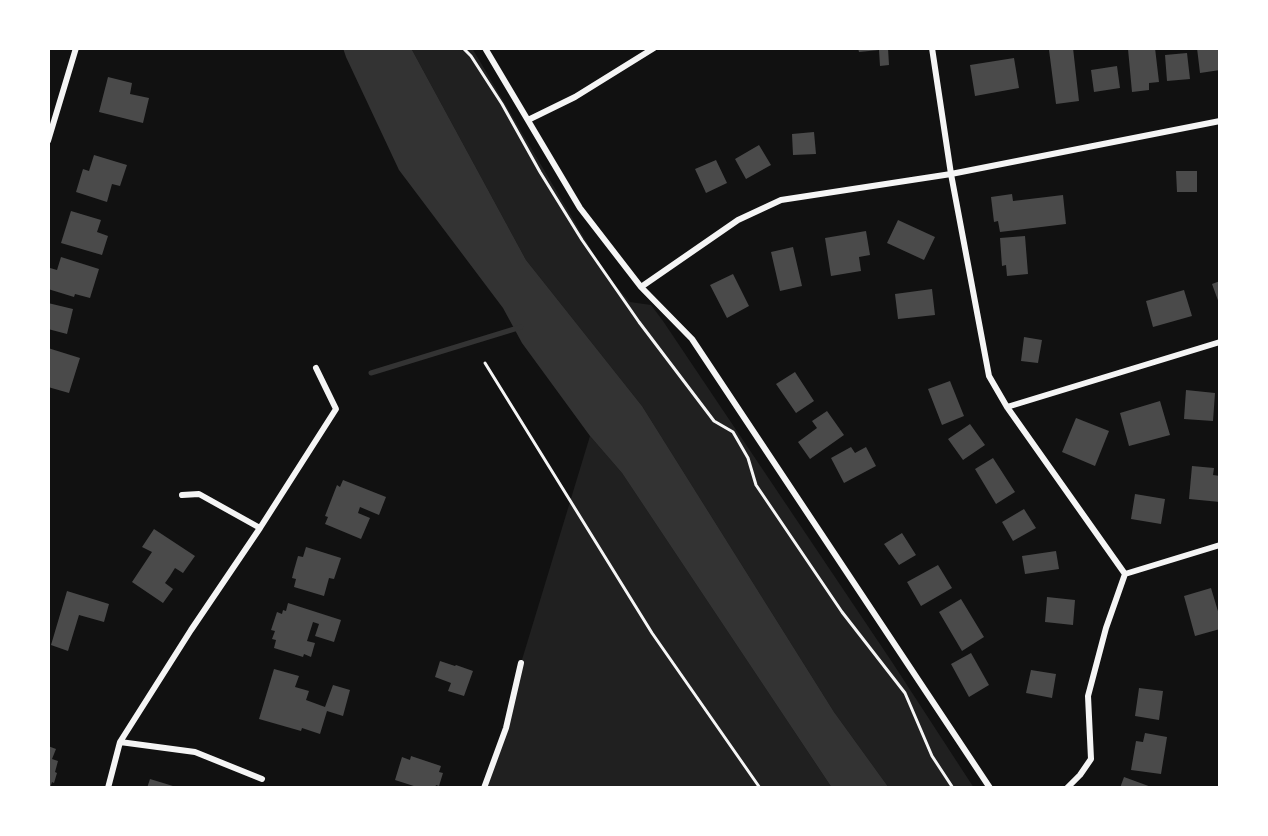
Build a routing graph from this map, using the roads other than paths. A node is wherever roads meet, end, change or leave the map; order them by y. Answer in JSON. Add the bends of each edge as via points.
{"nodes":[{"id":1,"x":76,"y":48,"type":"edge"},
{"id":2,"x":486,"y":48,"type":"edge"},
{"id":3,"x":654,"y":48,"type":"edge"},
{"id":4,"x":932,"y":48,"type":"edge"},
{"id":5,"x":528,"y":120,"type":"junction"},
{"id":6,"x":1220,"y":121,"type":"edge"},
{"id":7,"x":48,"y":141,"type":"edge"},
{"id":8,"x":951,"y":174,"type":"junction"},
{"id":9,"x":641,"y":287,"type":"junction"},
{"id":10,"x":1220,"y":342,"type":"edge"},
{"id":11,"x":316,"y":368,"type":"dead end"},
{"id":12,"x":1007,"y":407,"type":"junction"},
{"id":13,"x":182,"y":495,"type":"dead end"},
{"id":14,"x":260,"y":528,"type":"junction"},
{"id":15,"x":1220,"y":545,"type":"edge"},
{"id":16,"x":1125,"y":574,"type":"junction"},
{"id":17,"x":520,"y":663,"type":"dead end"},
{"id":18,"x":120,"y":742,"type":"junction"},
{"id":19,"x":262,"y":778,"type":"dead end"},
{"id":20,"x":108,"y":788,"type":"edge"},
{"id":21,"x":484,"y":788,"type":"edge"},
{"id":22,"x":990,"y":788,"type":"edge"},
{"id":23,"x":1067,"y":788,"type":"edge"}],
"edges":[{"from":1,"to":7,"type":"street"},
{"from":2,"to":5,"type":"street"},
{"from":3,"to":5,"type":"street","via":[[575,97]]},
{"from":4,"to":8,"type":"street"},
{"from":5,"to":9,"type":"street","via":[[580,208]]},
{"from":6,"to":8,"type":"street"},
{"from":8,"to":9,"type":"street","via":[[780,200],[738,220]]},
{"from":8,"to":12,"type":"street","via":[[989,376]]},
{"from":9,"to":22,"type":"street","via":[[692,339]]},
{"from":10,"to":12,"type":"street"},
{"from":11,"to":14,"type":"street","via":[[336,409]]},
{"from":12,"to":16,"type":"street"},
{"from":13,"to":14,"type":"street","via":[[199,494]]},
{"from":14,"to":18,"type":"street"},
{"from":15,"to":16,"type":"street"},
{"from":16,"to":23,"type":"street","via":[[1088,696],[1091,759]]},
{"from":17,"to":21,"type":"street","via":[[506,728]]},
{"from":18,"to":19,"type":"street","via":[[195,752]]},
{"from":18,"to":20,"type":"street"}]}
